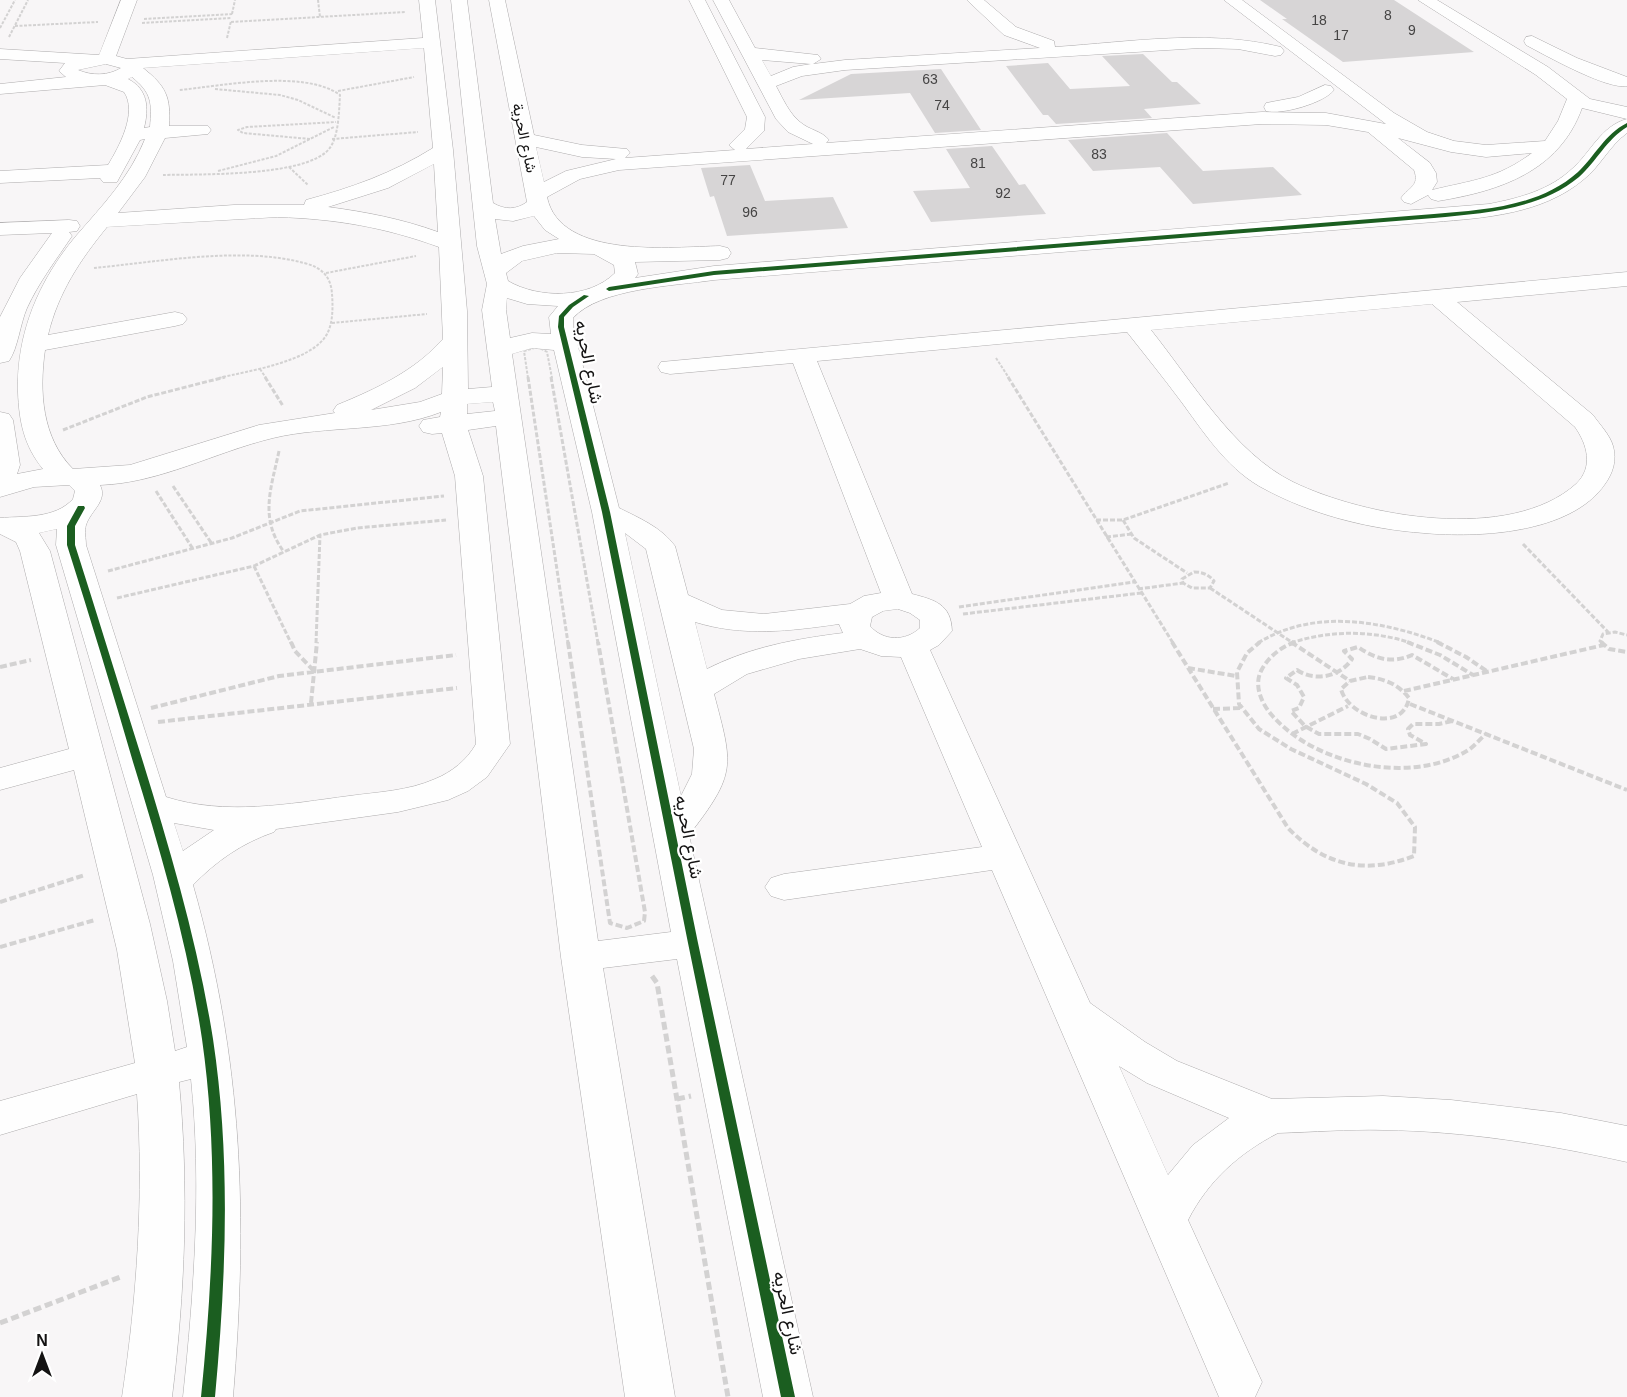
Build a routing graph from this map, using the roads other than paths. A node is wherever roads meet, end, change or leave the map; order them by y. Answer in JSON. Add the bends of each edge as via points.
{"nodes":[{"id":1,"x":129,"y":0,"type":"edge"},
{"id":2,"x":459,"y":0,"type":"edge"},
{"id":3,"x":497,"y":0,"type":"edge"},
{"id":4,"x":697,"y":0,"type":"edge"},
{"id":5,"x":721,"y":0,"type":"edge"},
{"id":6,"x":1426,"y":0,"type":"edge"},
{"id":7,"x":1224,"y":3,"type":"edge"},
{"id":8,"x":968,"y":4,"type":"edge"},
{"id":9,"x":428,"y":5,"type":"edge"},
{"id":10,"x":730,"y":18,"type":"junction"},
{"id":11,"x":706,"y":19,"type":"junction"},
{"id":12,"x":1224,"y":26,"type":"dead end"},
{"id":13,"x":1514,"y":30,"type":"dead end"},
{"id":14,"x":1181,"y":40,"type":"junction"},
{"id":15,"x":433,"y":42,"type":"junction"},
{"id":16,"x":1048,"y":45,"type":"junction"},
{"id":17,"x":1545,"y":49,"type":"junction"},
{"id":18,"x":1275,"y":51,"type":"junction"},
{"id":19,"x":1509,"y":51,"type":"junction"},
{"id":20,"x":301,"y":52,"type":"junction"},
{"id":21,"x":749,"y":52,"type":"junction"},
{"id":22,"x":0,"y":54,"type":"edge"},
{"id":23,"x":0,"y":61,"type":"edge"},
{"id":24,"x":387,"y":61,"type":"dead end"},
{"id":25,"x":842,"y":62,"type":"junction"},
{"id":26,"x":130,"y":66,"type":"junction"},
{"id":27,"x":102,"y":69,"type":"junction"},
{"id":28,"x":68,"y":70,"type":"junction"},
{"id":29,"x":1625,"y":82,"type":"edge"},
{"id":30,"x":766,"y":84,"type":"junction"},
{"id":31,"x":25,"y":87,"type":"junction"},
{"id":32,"x":514,"y":87,"type":"junction"},
{"id":33,"x":0,"y":89,"type":"edge"},
{"id":34,"x":468,"y":90,"type":"junction"},
{"id":35,"x":1325,"y":90,"type":"junction"},
{"id":36,"x":1575,"y":95,"type":"junction"},
{"id":37,"x":1274,"y":113,"type":"junction"},
{"id":38,"x":1627,"y":113,"type":"edge"},
{"id":39,"x":783,"y":115,"type":"junction"},
{"id":40,"x":756,"y":117,"type":"junction"},
{"id":41,"x":1627,"y":125,"type":"edge"},
{"id":42,"x":1372,"y":126,"type":"junction"},
{"id":43,"x":201,"y":130,"type":"dead end"},
{"id":44,"x":158,"y":132,"type":"junction"},
{"id":45,"x":133,"y":134,"type":"junction"},
{"id":46,"x":1420,"y":136,"type":"junction"},
{"id":47,"x":1577,"y":137,"type":"junction"},
{"id":48,"x":919,"y":138,"type":"junction"},
{"id":49,"x":525,"y":139,"type":"junction"},
{"id":50,"x":819,"y":140,"type":"junction"},
{"id":51,"x":442,"y":141,"type":"junction"},
{"id":52,"x":739,"y":145,"type":"junction"},
{"id":53,"x":644,"y":157,"type":"junction"},
{"id":54,"x":115,"y":171,"type":"junction"},
{"id":55,"x":0,"y":177,"type":"edge"},
{"id":56,"x":1411,"y":198,"type":"junction"},
{"id":57,"x":537,"y":199,"type":"junction"},
{"id":58,"x":485,"y":207,"type":"junction"},
{"id":59,"x":288,"y":209,"type":"junction"},
{"id":60,"x":1290,"y":209,"type":"junction"},
{"id":61,"x":102,"y":220,"type":"junction"},
{"id":62,"x":69,"y":226,"type":"junction"},
{"id":63,"x":1307,"y":226,"type":"junction"},
{"id":64,"x":0,"y":229,"type":"edge"},
{"id":65,"x":1002,"y":241,"type":"junction"},
{"id":66,"x":449,"y":247,"type":"junction"},
{"id":67,"x":600,"y":250,"type":"junction"},
{"id":68,"x":755,"y":261,"type":"junction"},
{"id":69,"x":496,"y":278,"type":"junction"},
{"id":70,"x":1627,"y":279,"type":"edge"},
{"id":71,"x":598,"y":293,"type":"junction"},
{"id":72,"x":1438,"y":297,"type":"junction"},
{"id":73,"x":175,"y":319,"type":"dead end"},
{"id":74,"x":1134,"y":325,"type":"junction"},
{"id":75,"x":456,"y":339,"type":"junction"},
{"id":76,"x":33,"y":349,"type":"junction"},
{"id":77,"x":556,"y":349,"type":"junction"},
{"id":78,"x":500,"y":351,"type":"junction"},
{"id":79,"x":0,"y":353,"type":"edge"},
{"id":80,"x":802,"y":355,"type":"junction"},
{"id":81,"x":670,"y":367,"type":"dead end"},
{"id":82,"x":507,"y":405,"type":"junction"},
{"id":83,"x":453,"y":411,"type":"junction"},
{"id":84,"x":0,"y":420,"type":"edge"},
{"id":85,"x":297,"y":431,"type":"junction"},
{"id":86,"x":0,"y":488,"type":"edge"},
{"id":87,"x":75,"y":492,"type":"junction"},
{"id":88,"x":606,"y":512,"type":"junction"},
{"id":89,"x":3,"y":526,"type":"edge"},
{"id":90,"x":899,"y":600,"type":"junction"},
{"id":91,"x":675,"y":601,"type":"junction"},
{"id":92,"x":751,"y":624,"type":"junction"},
{"id":93,"x":926,"y":625,"type":"junction"},
{"id":94,"x":862,"y":626,"type":"junction"},
{"id":95,"x":762,"y":657,"type":"junction"},
{"id":96,"x":697,"y":690,"type":"junction"},
{"id":97,"x":88,"y":755,"type":"junction"},
{"id":98,"x":0,"y":779,"type":"edge"},
{"id":99,"x":151,"y":804,"type":"junction"},
{"id":100,"x":289,"y":815,"type":"junction"},
{"id":101,"x":672,"y":832,"type":"junction"},
{"id":102,"x":1005,"y":856,"type":"junction"},
{"id":103,"x":175,"y":881,"type":"junction"},
{"id":104,"x":784,"y":886,"type":"dead end"},
{"id":105,"x":693,"y":943,"type":"junction"},
{"id":106,"x":581,"y":957,"type":"junction"},
{"id":107,"x":1074,"y":1013,"type":"junction"},
{"id":108,"x":210,"y":1057,"type":"junction"},
{"id":109,"x":156,"y":1072,"type":"junction"},
{"id":110,"x":1272,"y":1116,"type":"junction"},
{"id":111,"x":0,"y":1118,"type":"edge"},
{"id":112,"x":1627,"y":1144,"type":"edge"},
{"id":113,"x":1166,"y":1221,"type":"junction"},
{"id":114,"x":1237,"y":1382,"type":"dead end"},
{"id":115,"x":147,"y":1397,"type":"edge"},
{"id":116,"x":208,"y":1397,"type":"edge"},
{"id":117,"x":650,"y":1397,"type":"edge"},
{"id":118,"x":788,"y":1397,"type":"edge"}],
"edges":[{"from":1,"to":27,"type":"street"},
{"from":2,"to":34,"type":"street"},
{"from":3,"to":32,"type":"street","name":"شارع الحرية"},
{"from":4,"to":11,"type":"street"},
{"from":5,"to":10,"type":"street"},
{"from":6,"to":19,"type":"street"},
{"from":7,"to":18,"type":"street"},
{"from":7,"to":46,"type":"street"},
{"from":8,"to":16,"type":"street","via":[[1020,36]]},
{"from":9,"to":15,"type":"street"},
{"from":10,"to":11,"type":"street"},
{"from":10,"to":21,"type":"street"},
{"from":11,"to":40,"type":"street"},
{"from":12,"to":14,"type":"street"},
{"from":13,"to":17,"type":"street"},
{"from":14,"to":16,"type":"street"},
{"from":14,"to":18,"type":"street"},
{"from":14,"to":25,"type":"street"},
{"from":15,"to":20,"type":"street"},
{"from":15,"to":51,"type":"street","via":[[427,76]]},
{"from":16,"to":25,"type":"street","via":[[971,47]]},
{"from":17,"to":19,"type":"street"},
{"from":17,"to":29,"type":"street"},
{"from":18,"to":35,"type":"street"},
{"from":19,"to":36,"type":"street"},
{"from":20,"to":24,"type":"street"},
{"from":20,"to":26,"type":"street"},
{"from":21,"to":25,"type":"street"},
{"from":21,"to":30,"type":"street"},
{"from":22,"to":27,"type":"street"},
{"from":23,"to":28,"type":"street"},
{"from":25,"to":30,"type":"street","via":[[799,71]]},
{"from":26,"to":27,"type":"street"},
{"from":26,"to":44,"type":"street","via":[[152,81],[158,91]]},
{"from":27,"to":28,"type":"street","via":[[74,64]]},
{"from":27,"to":31,"type":"street","via":[[65,84]]},
{"from":27,"to":45,"type":"street","via":[[134,92],[138,108]]},
{"from":28,"to":31,"type":"street"},
{"from":29,"to":36,"type":"street","via":[[1582,85],[1575,88]]},
{"from":30,"to":39,"type":"street"},
{"from":31,"to":33,"type":"street"},
{"from":32,"to":34,"type":"street"},
{"from":32,"to":49,"type":"street","name":"شارع الحرية"},
{"from":34,"to":58,"type":"street"},
{"from":35,"to":37,"type":"street"},
{"from":35,"to":42,"type":"street"},
{"from":36,"to":38,"type":"street","via":[[1596,107]]},
{"from":36,"to":47,"type":"street","via":[[1571,115]]},
{"from":37,"to":42,"type":"street"},
{"from":37,"to":48,"type":"street"},
{"from":39,"to":40,"type":"street"},
{"from":39,"to":50,"type":"street","via":[[795,128]]},
{"from":40,"to":52,"type":"street","via":[[754,131]]},
{"from":41,"to":47,"type":"street"},
{"from":42,"to":46,"type":"street"},
{"from":42,"to":56,"type":"street","via":[[1414,159],[1428,176],[1423,191]]},
{"from":43,"to":44,"type":"street"},
{"from":44,"to":45,"type":"street"},
{"from":44,"to":61,"type":"street","via":[[138,175]]},
{"from":45,"to":54,"type":"street"},
{"from":46,"to":47,"type":"street","via":[[1486,151]]},
{"from":47,"to":56,"type":"street","via":[[1505,180],[1465,191]]},
{"from":47,"to":63,"type":"street","via":[[1576,177],[1531,199],[1461,213]]},
{"from":48,"to":50,"type":"street"},
{"from":48,"to":53,"type":"street"},
{"from":49,"to":53,"type":"street","via":[[582,151]]},
{"from":49,"to":57,"type":"street","name":"شارع الحرية"},
{"from":50,"to":52,"type":"street"},
{"from":51,"to":59,"type":"street","via":[[407,173],[384,184]]},
{"from":51,"to":66,"type":"street"},
{"from":52,"to":53,"type":"street"},
{"from":53,"to":57,"type":"street","via":[[573,174]]},
{"from":54,"to":55,"type":"street"},
{"from":54,"to":62,"type":"street"},
{"from":56,"to":60,"type":"street"},
{"from":57,"to":58,"type":"street","via":[[530,210],[513,214],[495,213]]},
{"from":57,"to":67,"type":"street","name":"شارع الحرية","via":[[541,211],[559,231]]},
{"from":58,"to":69,"type":"street","via":[[488,246]]},
{"from":59,"to":61,"type":"street"},
{"from":59,"to":66,"type":"street","via":[[394,223]]},
{"from":60,"to":63,"type":"street"},
{"from":60,"to":65,"type":"street"},
{"from":61,"to":76,"type":"street","via":[[63,271],[44,307]]},
{"from":62,"to":64,"type":"street"},
{"from":62,"to":79,"type":"street","via":[[25,290]]},
{"from":63,"to":65,"type":"street"},
{"from":65,"to":68,"type":"street"},
{"from":66,"to":75,"type":"street"},
{"from":67,"to":68,"type":"street"},
{"from":67,"to":69,"type":"street","via":[[570,246],[532,250],[498,267]]},
{"from":67,"to":71,"type":"street","via":[[621,258],[627,268],[624,279]]},
{"from":68,"to":71,"type":"street","via":[[714,273]]},
{"from":69,"to":71,"type":"street","via":[[511,293],[532,298],[559,300]]},
{"from":69,"to":78,"type":"street","via":[[494,310]]},
{"from":70,"to":72,"type":"street"},
{"from":71,"to":77,"type":"street","name":"شارع الحريه","via":[[571,306],[561,317]]},
{"from":72,"to":74,"type":"street"},
{"from":72,"to":74,"type":"street","via":[[1584,421],[1598,443],[1601,464],[1592,485],[1571,502],[1539,516],[1450,526],[1399,522],[1304,497],[1238,458]]},
{"from":73,"to":76,"type":"street"},
{"from":74,"to":80,"type":"street"},
{"from":75,"to":83,"type":"street"},
{"from":75,"to":85,"type":"street","via":[[445,354],[404,384]]},
{"from":76,"to":79,"type":"street"},
{"from":76,"to":87,"type":"street","via":[[33,426],[53,465]]},
{"from":77,"to":78,"type":"street","via":[[544,340],[531,340]]},
{"from":77,"to":88,"type":"street","name":"شارع الحريه"},
{"from":78,"to":82,"type":"street"},
{"from":80,"to":81,"type":"street"},
{"from":80,"to":90,"type":"street"},
{"from":82,"to":83,"type":"street"},
{"from":82,"to":106,"type":"street"},
{"from":83,"to":85,"type":"street"},
{"from":83,"to":85,"type":"street","via":[[426,409]]},
{"from":83,"to":100,"type":"street","via":[[469,476],[493,744],[485,760],[470,774],[423,795]]},
{"from":84,"to":86,"type":"street","via":[[6,465]]},
{"from":85,"to":87,"type":"street","via":[[159,480]]},
{"from":85,"to":87,"type":"street","via":[[244,437],[133,473],[111,476]]},
{"from":86,"to":87,"type":"street","via":[[39,476]]},
{"from":87,"to":89,"type":"street","via":[[63,518],[41,525]]},
{"from":87,"to":99,"type":"street","via":[[71,545]]},
{"from":88,"to":91,"type":"street","via":[[641,530],[660,546]]},
{"from":88,"to":101,"type":"street","name":"شارع الحريه"},
{"from":89,"to":97,"type":"street","via":[[27,537],[35,551]]},
{"from":90,"to":93,"type":"street","via":[[910,602]]},
{"from":90,"to":94,"type":"street","via":[[875,603]]},
{"from":91,"to":92,"type":"street","via":[[716,619]]},
{"from":91,"to":96,"type":"street"},
{"from":92,"to":94,"type":"street"},
{"from":92,"to":95,"type":"street"},
{"from":93,"to":94,"type":"street","via":[[886,647]]},
{"from":93,"to":102,"type":"street"},
{"from":94,"to":95,"type":"street"},
{"from":95,"to":96,"type":"street","via":[[720,674]]},
{"from":96,"to":101,"type":"street","via":[[712,764],[700,796]]},
{"from":97,"to":98,"type":"street"},
{"from":97,"to":109,"type":"street","via":[[128,910]]},
{"from":99,"to":100,"type":"street","via":[[214,818]]},
{"from":99,"to":103,"type":"street"},
{"from":100,"to":103,"type":"street","via":[[223,840],[196,859]]},
{"from":101,"to":105,"type":"street","name":"شارع الحريه"},
{"from":102,"to":104,"type":"street"},
{"from":102,"to":107,"type":"street"},
{"from":103,"to":108,"type":"street","via":[[200,991]]},
{"from":105,"to":106,"type":"street"},
{"from":105,"to":118,"type":"street","name":"شارع الحريه"},
{"from":106,"to":117,"type":"street"},
{"from":107,"to":110,"type":"street","via":[[1162,1072]]},
{"from":107,"to":113,"type":"street"},
{"from":108,"to":109,"type":"street"},
{"from":108,"to":116,"type":"street","via":[[218,1210]]},
{"from":109,"to":111,"type":"street"},
{"from":109,"to":115,"type":"street","via":[[162,1160],[160,1261]]},
{"from":110,"to":112,"type":"street","via":[[1383,1113],[1451,1117],[1562,1130]]},
{"from":110,"to":113,"type":"street","via":[[1218,1147],[1179,1193]]},
{"from":113,"to":114,"type":"street"}]}
